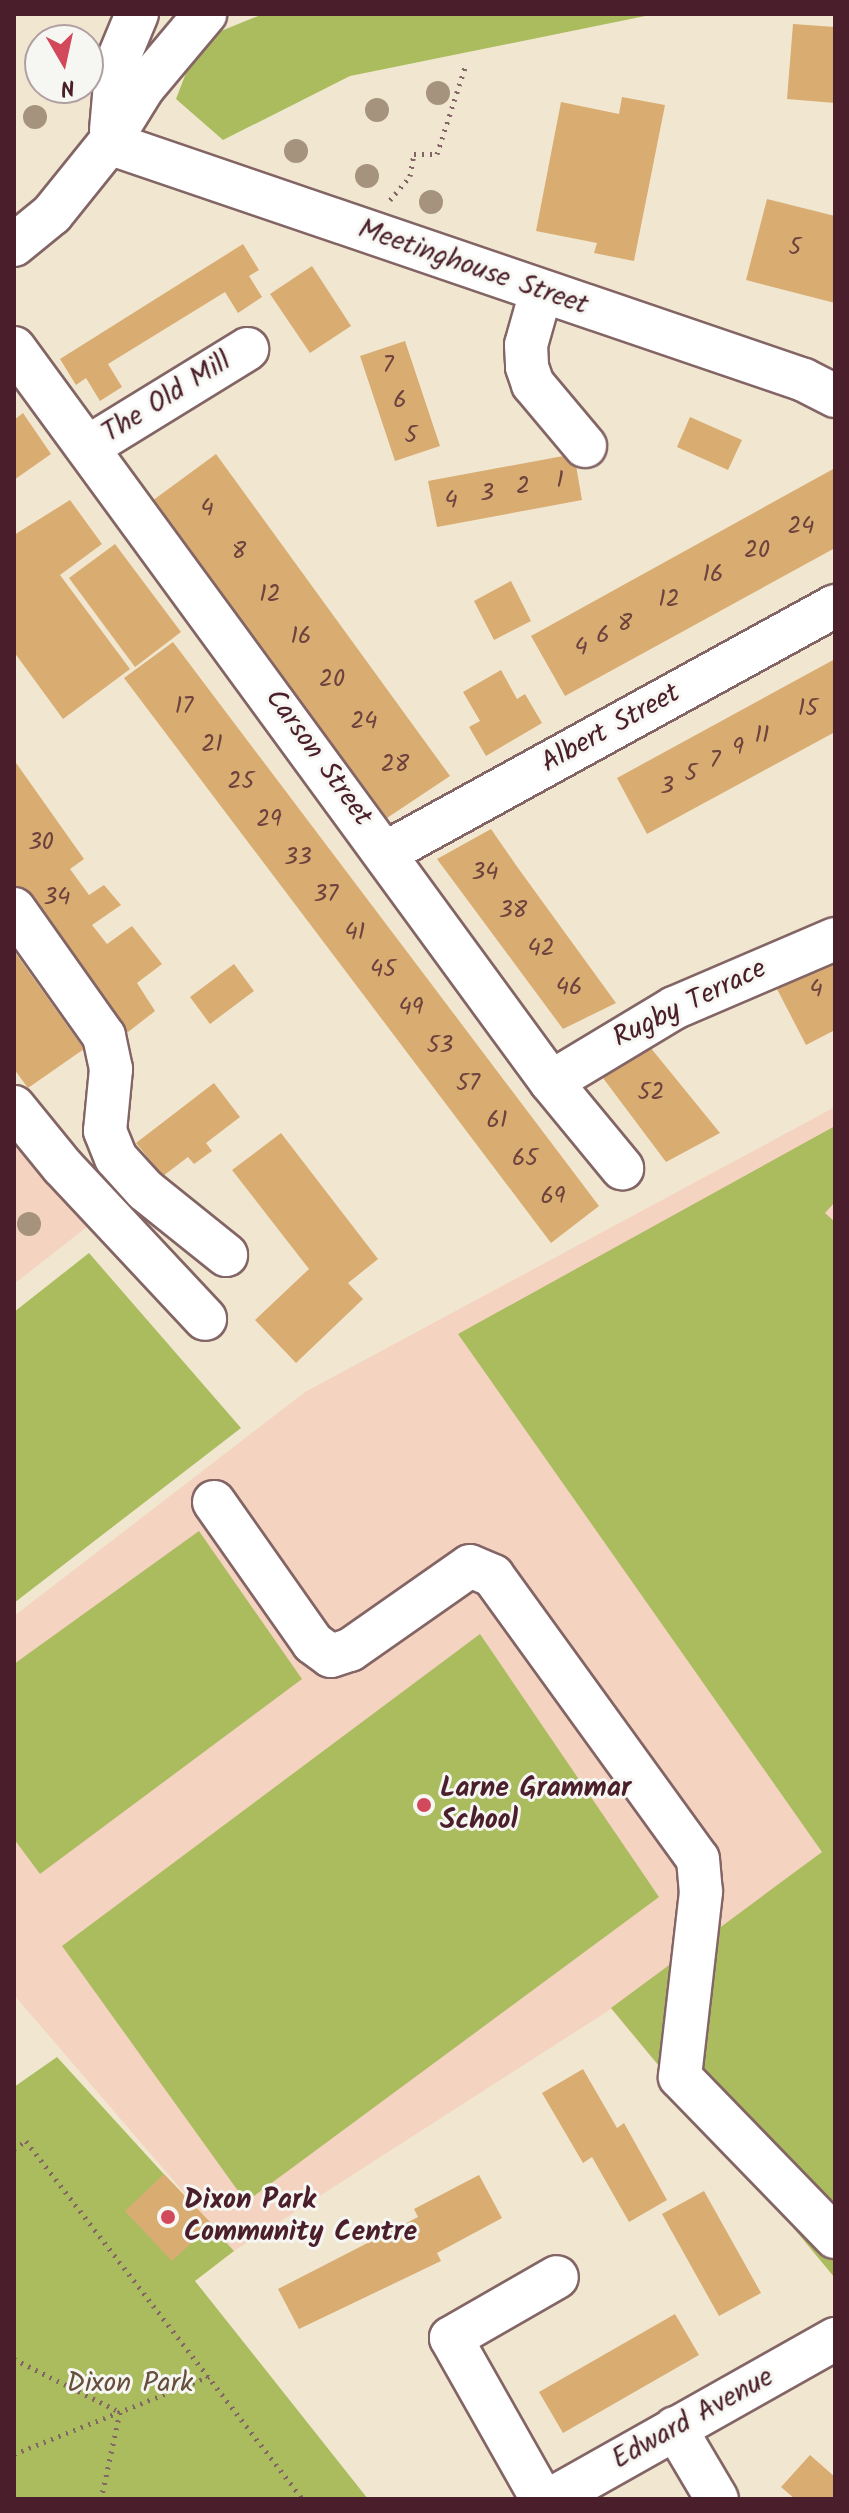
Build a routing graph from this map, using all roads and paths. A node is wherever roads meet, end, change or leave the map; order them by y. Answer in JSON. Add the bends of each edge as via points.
{"nodes":[{"id":1,"x":137,"y":14,"type":"edge"},
{"id":2,"x":205,"y":14,"type":"edge"},
{"id":3,"x":466,"y":64,"type":"dead end"},
{"id":4,"x":109,"y":143,"type":"junction"},
{"id":5,"x":384,"y":207,"type":"dead end"},
{"id":6,"x":14,"y":245,"type":"edge"},
{"id":7,"x":541,"y":292,"type":"junction"},
{"id":8,"x":14,"y":348,"type":"edge"},
{"id":9,"x":247,"y":349,"type":"dead end"},
{"id":10,"x":835,"y":396,"type":"edge"},
{"id":11,"x":585,"y":446,"type":"dead end"},
{"id":12,"x":88,"y":447,"type":"junction"},
{"id":13,"x":835,"y":606,"type":"edge"},
{"id":14,"x":387,"y":852,"type":"junction"},
{"id":15,"x":14,"y":909,"type":"edge"},
{"id":16,"x":835,"y":939,"type":"edge"},
{"id":17,"x":551,"y":1082,"type":"junction"},
{"id":18,"x":14,"y":1107,"type":"edge"},
{"id":19,"x":622,"y":1168,"type":"dead end"},
{"id":20,"x":226,"y":1255,"type":"dead end"},
{"id":21,"x":205,"y":1319,"type":"dead end"},
{"id":22,"x":214,"y":1502,"type":"dead end"},
{"id":23,"x":14,"y":2149,"type":"edge"},
{"id":24,"x":835,"y":2237,"type":"edge"},
{"id":25,"x":557,"y":2277,"type":"dead end"},
{"id":26,"x":835,"y":2339,"type":"edge"},
{"id":27,"x":14,"y":2359,"type":"edge"},
{"id":28,"x":210,"y":2376,"type":"junction"},
{"id":29,"x":120,"y":2412,"type":"junction"},
{"id":30,"x":675,"y":2428,"type":"junction"},
{"id":31,"x":14,"y":2454,"type":"edge"},
{"id":32,"x":101,"y":2499,"type":"edge"},
{"id":33,"x":303,"y":2499,"type":"edge"},
{"id":34,"x":542,"y":2499,"type":"edge"},
{"id":35,"x":551,"y":2499,"type":"edge"},
{"id":36,"x":717,"y":2499,"type":"edge"}],
"edges":[{"from":1,"to":4,"type":"street","via":[[117,62]]},
{"from":2,"to":4,"type":"street","via":[[143,88]]},
{"from":3,"to":5,"type":"path","via":[[437,154],[414,154],[410,176]]},
{"from":4,"to":6,"type":"street","via":[[52,214]]},
{"from":4,"to":7,"type":"street","name":"Meetinghouse Street"},
{"from":7,"to":10,"type":"street","name":"Meetinghouse Street","via":[[804,380]]},
{"from":7,"to":11,"type":"street","via":[[526,345],[527,367],[533,384]]},
{"from":8,"to":12,"type":"street","name":"Carson Street"},
{"from":9,"to":12,"type":"street","name":"The Old Mill"},
{"from":12,"to":14,"type":"street","name":"Carson Street"},
{"from":13,"to":14,"type":"street","name":"Albert Street"},
{"from":14,"to":17,"type":"street","name":"Carson Street"},
{"from":15,"to":20,"type":"street","via":[[106,1041],[111,1075],[105,1131],[116,1158],[145,1190]]},
{"from":16,"to":17,"type":"street","name":"Rugby Terrace","via":[[674,1008]]},
{"from":17,"to":19,"type":"street","name":"Carson Street"},
{"from":18,"to":21,"type":"street"},
{"from":22,"to":24,"type":"street","via":[[313,1643],[331,1656],[350,1650],[470,1566],[493,1576],[698,1859],[701,1892],[680,2077]]},
{"from":23,"to":28,"type":"path","via":[[26,2141]]},
{"from":25,"to":34,"type":"street","via":[[451,2338]]},
{"from":26,"to":30,"type":"street","name":"Edward Avenue"},
{"from":27,"to":29,"type":"path"},
{"from":28,"to":29,"type":"path"},
{"from":28,"to":33,"type":"path"},
{"from":29,"to":31,"type":"path"},
{"from":29,"to":32,"type":"path"},
{"from":30,"to":35,"type":"street","name":"Edward Avenue"},
{"from":30,"to":36,"type":"street"}]}
